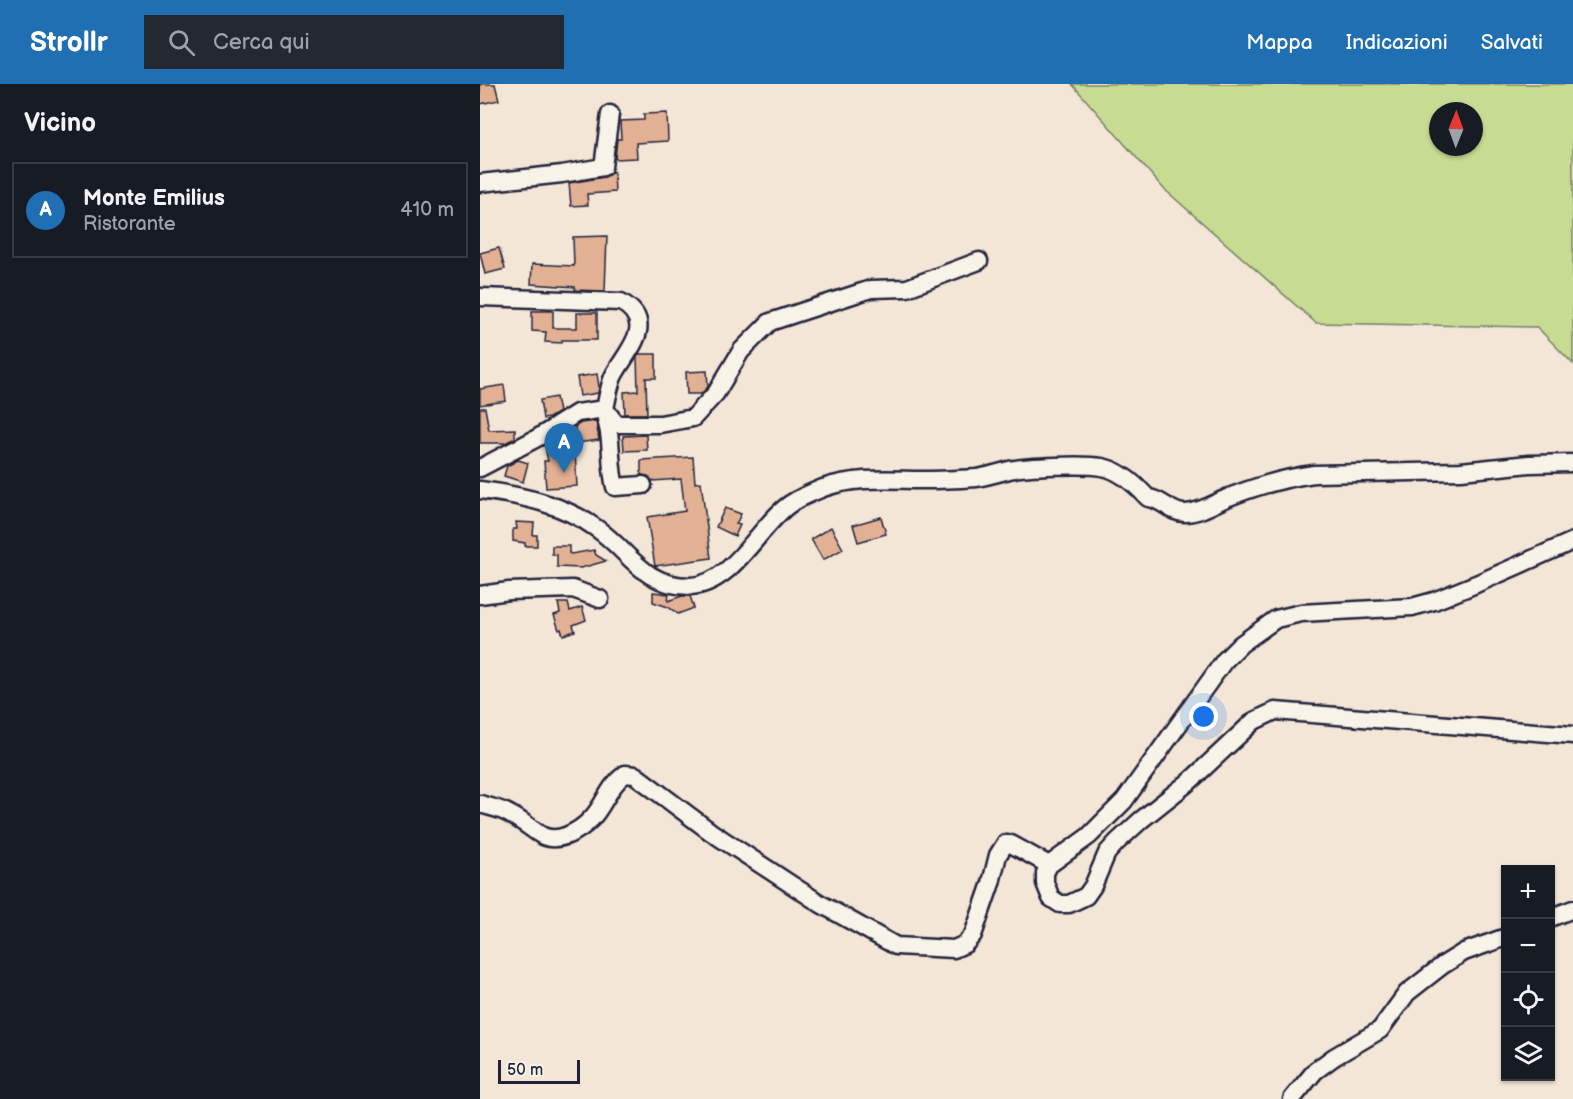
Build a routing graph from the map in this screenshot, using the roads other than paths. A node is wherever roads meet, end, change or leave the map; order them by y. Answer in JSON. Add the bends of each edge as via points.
{"nodes":[{"id":1,"x":610,"y":114,"type":"dead end"},
{"id":2,"x":480,"y":183,"type":"edge"},
{"id":3,"x":979,"y":261,"type":"dead end"},
{"id":4,"x":480,"y":297,"type":"edge"},
{"id":5,"x":605,"y":410,"type":"junction"},
{"id":6,"x":1573,"y":463,"type":"edge"},
{"id":7,"x":480,"y":468,"type":"edge"},
{"id":8,"x":643,"y":485,"type":"dead end"},
{"id":9,"x":480,"y":490,"type":"edge"},
{"id":10,"x":1573,"y":541,"type":"edge"},
{"id":11,"x":480,"y":595,"type":"edge"},
{"id":12,"x":600,"y":599,"type":"dead end"},
{"id":13,"x":1573,"y":735,"type":"edge"},
{"id":14,"x":480,"y":804,"type":"edge"},
{"id":15,"x":1049,"y":865,"type":"junction"},
{"id":16,"x":1573,"y":909,"type":"edge"},
{"id":17,"x":1555,"y":916,"type":"edge"},
{"id":18,"x":1501,"y":939,"type":"edge"},
{"id":19,"x":1292,"y":1099,"type":"edge"}],
"edges":[{"from":1,"to":2,"type":"street","via":[[603,167]]},
{"from":3,"to":5,"type":"street","via":[[907,288],[871,289],[770,322],[741,351],[716,393],[693,418],[660,424],[616,424]]},
{"from":4,"to":5,"type":"street","via":[[621,302],[630,306],[639,327],[637,337],[612,379]]},
{"from":5,"to":7,"type":"street","via":[[576,413]]},
{"from":5,"to":8,"type":"street","via":[[615,487]]},
{"from":6,"to":9,"type":"street","via":[[1461,471],[1314,474],[1276,480],[1196,512],[1182,513],[1156,498],[1148,498],[1118,473],[1104,467],[1010,470],[977,478],[862,479],[823,488],[790,504],[740,559],[709,581],[690,586],[663,581],[640,570],[610,539],[580,518],[534,500]]},
{"from":10,"to":15,"type":"street","via":[[1412,608],[1301,613],[1276,619],[1240,644],[1224,661],[1124,801],[1089,836]]},
{"from":11,"to":12,"type":"street","via":[[573,589]]},
{"from":13,"to":15,"type":"street","via":[[1275,711],[1254,721],[1117,842],[1086,896],[1069,904],[1051,898],[1045,883]]},
{"from":14,"to":15,"type":"street","via":[[508,813],[539,835],[559,839],[592,818],[615,782],[625,774],[635,775],[711,832],[812,898],[896,946],[954,950],[965,944],[973,935],[1005,844]]},
{"from":16,"to":17,"type":"street"},
{"from":18,"to":19,"type":"street","via":[[1464,952],[1443,965],[1407,993],[1380,1030],[1334,1056],[1315,1071]]}]}
